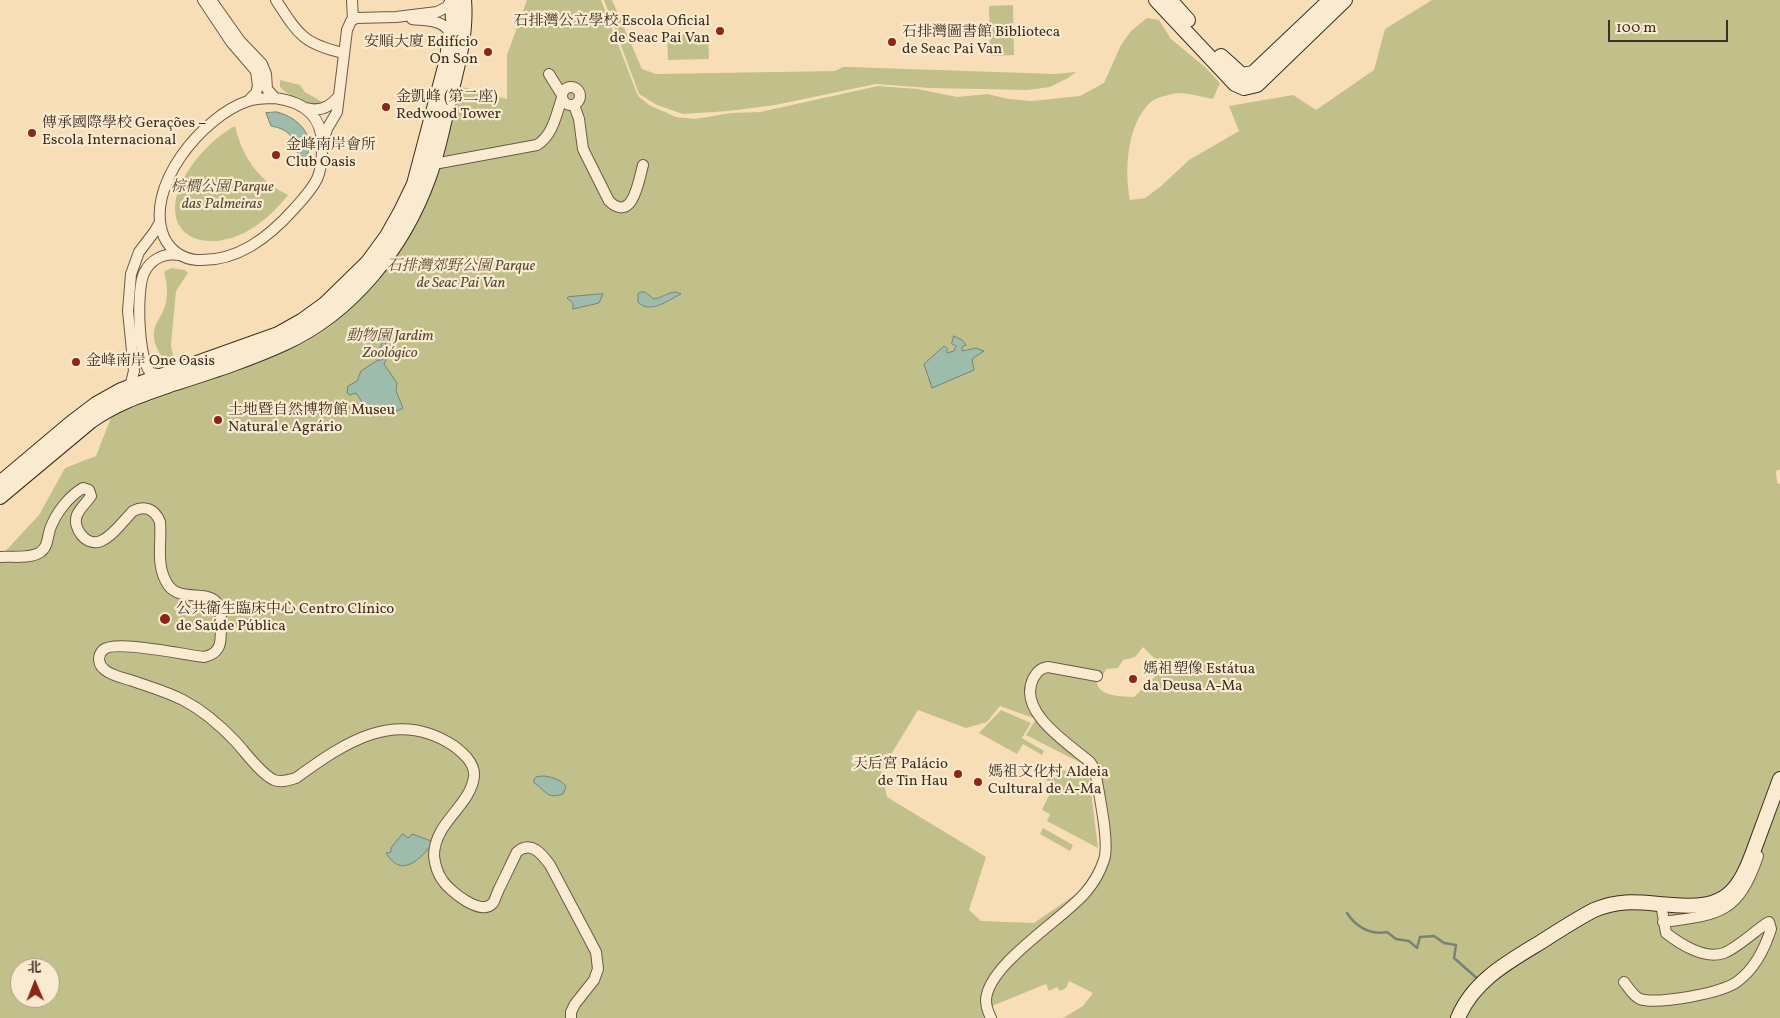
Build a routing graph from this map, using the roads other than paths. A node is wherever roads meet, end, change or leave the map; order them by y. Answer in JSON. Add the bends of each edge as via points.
{"nodes":[{"id":1,"x":203,"y":0,"type":"edge"},
{"id":2,"x":211,"y":0,"type":"edge"},
{"id":3,"x":276,"y":0,"type":"edge"},
{"id":4,"x":352,"y":0,"type":"edge"},
{"id":5,"x":452,"y":0,"type":"edge"},
{"id":6,"x":464,"y":0,"type":"edge"},
{"id":7,"x":1156,"y":0,"type":"edge"},
{"id":8,"x":1170,"y":0,"type":"edge"},
{"id":9,"x":1330,"y":0,"type":"edge"},
{"id":10,"x":1345,"y":0,"type":"edge"},
{"id":11,"x":396,"y":17,"type":"junction"},
{"id":12,"x":352,"y":20,"type":"junction"},
{"id":13,"x":451,"y":39,"type":"junction"},
{"id":14,"x":344,"y":52,"type":"junction"},
{"id":15,"x":549,"y":74,"type":"dead end"},
{"id":16,"x":338,"y":97,"type":"junction"},
{"id":17,"x":562,"y":97,"type":"junction"},
{"id":18,"x":275,"y":98,"type":"junction"},
{"id":19,"x":248,"y":101,"type":"junction"},
{"id":20,"x":574,"y":105,"type":"junction"},
{"id":21,"x":305,"y":108,"type":"junction"},
{"id":22,"x":322,"y":145,"type":"junction"},
{"id":23,"x":434,"y":164,"type":"junction"},
{"id":24,"x":643,"y":165,"type":"dead end"},
{"id":25,"x":160,"y":222,"type":"junction"},
{"id":26,"x":180,"y":255,"type":"junction"},
{"id":27,"x":163,"y":375,"type":"junction"},
{"id":28,"x":121,"y":390,"type":"junction"},
{"id":29,"x":0,"y":483,"type":"edge"},
{"id":30,"x":0,"y":497,"type":"edge"},
{"id":31,"x":1,"y":555,"type":"edge"},
{"id":32,"x":1097,"y":676,"type":"dead end"},
{"id":33,"x":1780,"y":779,"type":"edge"},
{"id":34,"x":1762,"y":829,"type":"junction"},
{"id":35,"x":1660,"y":904,"type":"junction"},
{"id":36,"x":1663,"y":922,"type":"junction"},
{"id":37,"x":1624,"y":982,"type":"dead end"},
{"id":38,"x":571,"y":1018,"type":"edge"},
{"id":39,"x":991,"y":1018,"type":"edge"},
{"id":40,"x":1458,"y":1018,"type":"edge"}],
"edges":[{"from":1,"to":19,"type":"street","via":[[231,42],[256,71],[258,86]]},
{"from":2,"to":18,"type":"street","via":[[240,41],[262,64],[267,89]]},
{"from":3,"to":14,"type":"street","via":[[303,36],[323,48]]},
{"from":4,"to":12,"type":"street"},
{"from":5,"to":11,"type":"street","via":[[443,10]]},
{"from":5,"to":13,"type":"main road"},
{"from":6,"to":23,"type":"main road","via":[[462,43]]},
{"from":7,"to":10,"type":"main road","via":[[1235,84],[1244,88],[1257,85]]},
{"from":8,"to":9,"type":"main road","via":[[1234,69],[1247,76]]},
{"from":11,"to":12,"type":"street"},
{"from":11,"to":13,"type":"street","via":[[443,24]]},
{"from":12,"to":14,"type":"street"},
{"from":13,"to":27,"type":"main road","via":[[414,184],[387,236],[368,262],[325,304],[303,320],[269,337]]},
{"from":14,"to":16,"type":"street"},
{"from":15,"to":17,"type":"street"},
{"from":16,"to":21,"type":"street","via":[[326,108]]},
{"from":16,"to":22,"type":"street","via":[[336,114]]},
{"from":17,"to":20,"type":"street","via":[[566,103]]},
{"from":17,"to":20,"type":"street","via":[[569,88],[577,90],[580,98]]},
{"from":17,"to":23,"type":"street","via":[[549,133],[537,145]]},
{"from":18,"to":19,"type":"street"},
{"from":18,"to":21,"type":"street","via":[[289,100]]},
{"from":19,"to":25,"type":"street","via":[[210,125],[180,158],[165,187]]},
{"from":20,"to":24,"type":"street","via":[[583,149],[612,204],[621,207],[633,200]]},
{"from":21,"to":22,"type":"street","via":[[317,121]]},
{"from":22,"to":26,"type":"street","via":[[316,180],[272,232],[233,255],[206,260]]},
{"from":23,"to":30,"type":"main road","via":[[411,218],[388,255],[362,287],[323,321],[255,356],[133,398],[104,412]]},
{"from":25,"to":26,"type":"street","via":[[168,244]]},
{"from":25,"to":28,"type":"street","via":[[139,252],[131,274],[128,311],[134,371],[131,383]]},
{"from":26,"to":27,"type":"street","via":[[169,254],[154,260],[144,273],[141,289],[140,337],[144,361],[151,373]]},
{"from":27,"to":28,"type":"main road"},
{"from":28,"to":29,"type":"main road","via":[[84,413]]},
{"from":31,"to":38,"type":"street","via":[[34,555],[44,549],[58,512],[83,488],[89,490],[91,496],[78,511],[75,522],[76,528],[91,542],[102,540],[133,511],[149,509],[154,512],[160,522],[158,558],[167,583],[179,593],[215,600],[221,610],[220,643],[214,653],[204,657],[132,646],[108,647],[99,656],[102,668],[204,711],[274,780],[296,778],[350,742],[384,730],[424,732],[455,747],[470,762],[474,775],[468,792],[436,840],[434,858],[437,871],[450,889],[473,906],[483,908],[492,903],[517,852],[530,848],[540,852],[596,952],[598,969],[594,980],[575,1004]]},
{"from":32,"to":39,"type":"street","via":[[1043,668],[1031,683],[1031,700],[1043,722],[1095,770],[1106,843],[1104,860],[1084,894],[1006,964],[988,991],[986,999]]},
{"from":33,"to":34,"type":"main road"},
{"from":34,"to":35,"type":"main road","via":[[1744,875],[1729,894],[1706,905]]},
{"from":34,"to":36,"type":"street","via":[[1764,838],[1750,880],[1733,902],[1713,913]]},
{"from":35,"to":36,"type":"street"},
{"from":35,"to":40,"type":"main road","via":[[1616,902],[1583,916],[1487,978],[1464,1004]]},
{"from":36,"to":37,"type":"street","via":[[1666,933],[1680,943],[1710,954],[1724,953],[1769,922],[1772,926],[1748,972],[1736,983],[1716,992],[1650,1001],[1637,997]]}]}
